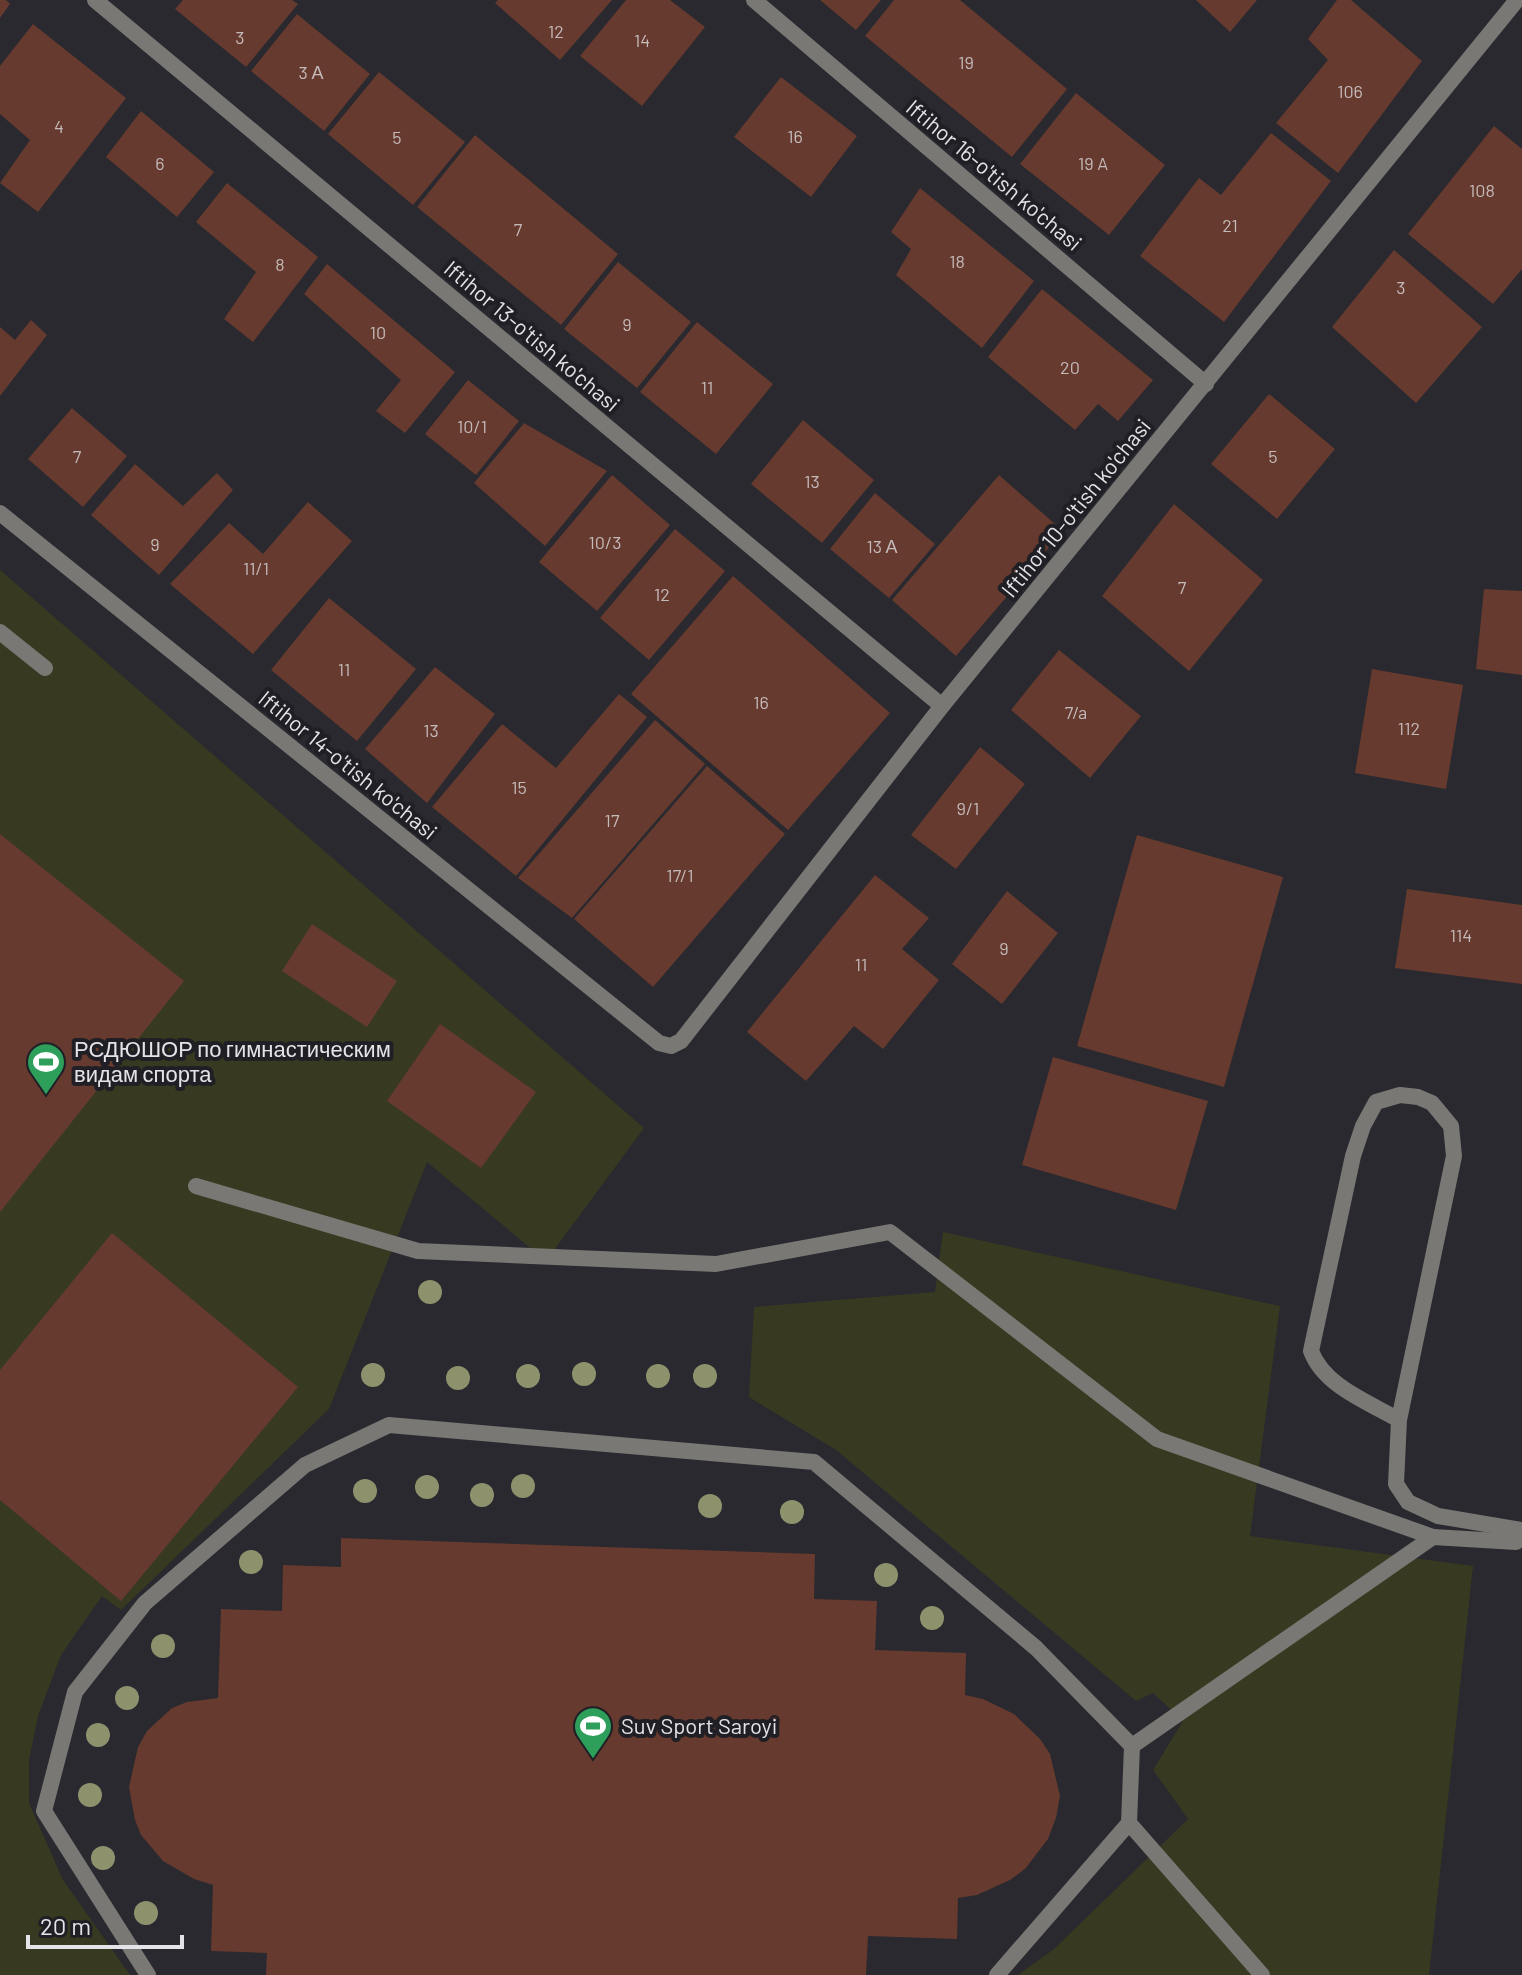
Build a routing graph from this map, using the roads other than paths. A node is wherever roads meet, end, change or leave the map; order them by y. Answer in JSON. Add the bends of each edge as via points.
{"nodes":[{"id":1,"x":95,"y":0,"type":"edge"},
{"id":2,"x":754,"y":0,"type":"edge"},
{"id":3,"x":1517,"y":0,"type":"edge"},
{"id":4,"x":1206,"y":384,"type":"junction"},
{"id":5,"x":0,"y":513,"type":"edge"},
{"id":6,"x":0,"y":632,"type":"edge"},
{"id":7,"x":45,"y":668,"type":"dead end"},
{"id":8,"x":942,"y":706,"type":"junction"},
{"id":9,"x":671,"y":1046,"type":"joint"},
{"id":10,"x":196,"y":1186,"type":"dead end"},
{"id":11,"x":1399,"y":1420,"type":"junction"},
{"id":12,"x":1519,"y":1536,"type":"edge"},
{"id":13,"x":1433,"y":1537,"type":"junction"},
{"id":14,"x":1132,"y":1746,"type":"junction"},
{"id":15,"x":1129,"y":1823,"type":"junction"},
{"id":16,"x":148,"y":1975,"type":"edge"},
{"id":17,"x":997,"y":1975,"type":"edge"},
{"id":18,"x":1262,"y":1975,"type":"edge"}],
"edges":[{"from":1,"to":8,"type":"street","name":"Iftihor 13-o'tish ko'chasi"},
{"from":2,"to":4,"type":"street","name":"Iftihor 16-o'tish ko'chasi"},
{"from":3,"to":4,"type":"street","name":"Iftihor 10-o'tish ko'chasi"},
{"from":4,"to":8,"type":"street","name":"Iftihor 10-o'tish ko'chasi"},
{"from":5,"to":9,"type":"street","name":"Iftihor 14-o'tish ko'chasi","via":[[659,1043]]},
{"from":6,"to":7,"type":"street"},
{"from":8,"to":9,"type":"street","name":"Iftihor 10-o'tish ko'chasi","via":[[681,1041]]},
{"from":10,"to":13,"type":"street","via":[[418,1251],[716,1264],[890,1232],[1157,1439]]},
{"from":11,"to":11,"type":"street","via":[[1325,1376],[1311,1351],[1363,1126],[1376,1102],[1400,1095],[1432,1103],[1451,1126],[1454,1156]]},
{"from":11,"to":12,"type":"street","via":[[1396,1484],[1408,1502],[1438,1516]]},
{"from":12,"to":13,"type":"street"},
{"from":13,"to":14,"type":"street"},
{"from":14,"to":15,"type":"street"},
{"from":14,"to":16,"type":"street","via":[[1036,1648],[814,1462],[389,1425],[305,1465],[145,1603],[75,1692],[44,1811]]},
{"from":15,"to":17,"type":"street"},
{"from":15,"to":18,"type":"street"}]}
